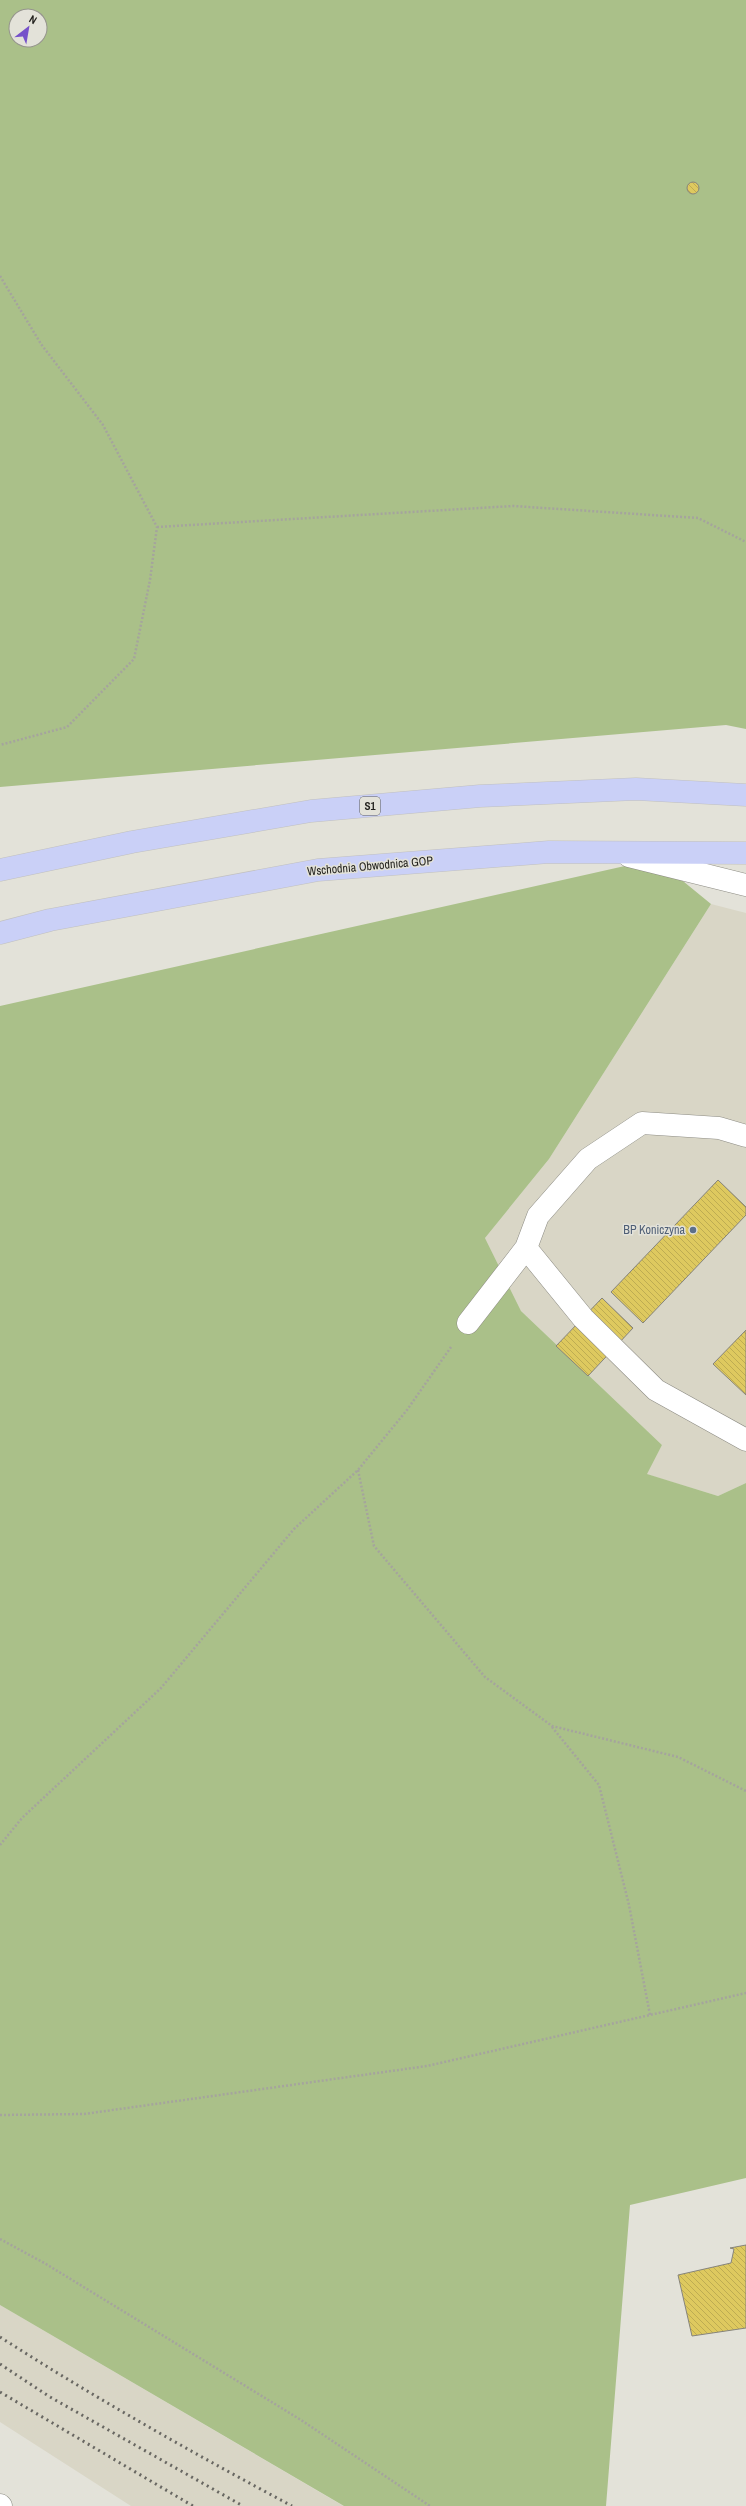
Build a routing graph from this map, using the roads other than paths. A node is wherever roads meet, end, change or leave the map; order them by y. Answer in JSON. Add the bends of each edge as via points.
{"nodes":[{"id":1,"x":746,"y":795,"type":"edge"},
{"id":2,"x":614,"y":853,"type":"junction"},
{"id":3,"x":746,"y":853,"type":"edge"},
{"id":4,"x":0,"y":870,"type":"edge"},
{"id":5,"x":746,"y":885,"type":"edge"},
{"id":6,"x":0,"y":933,"type":"edge"},
{"id":7,"x":746,"y":1136,"type":"edge"},
{"id":8,"x":526,"y":1248,"type":"junction"},
{"id":9,"x":468,"y":1323,"type":"road end"},
{"id":10,"x":746,"y":1440,"type":"edge"}],
"edges":[{"from":1,"to":4,"type":"highway","number":"S1","via":[[636,789],[480,796],[311,811],[132,842]]},
{"from":2,"to":3,"type":"highway","name":"Wschodnia Obwodnica GOP"},
{"from":2,"to":5,"type":"lane"},
{"from":2,"to":6,"type":"highway","name":"Wschodnia Obwodnica GOP","via":[[548,852],[318,870],[50,920]]},
{"from":7,"to":8,"type":"lane","via":[[719,1128],[642,1124],[588,1159],[538,1216]]},
{"from":8,"to":9,"type":"lane"},
{"from":8,"to":10,"type":"lane","via":[[584,1318],[656,1390]]}]}
